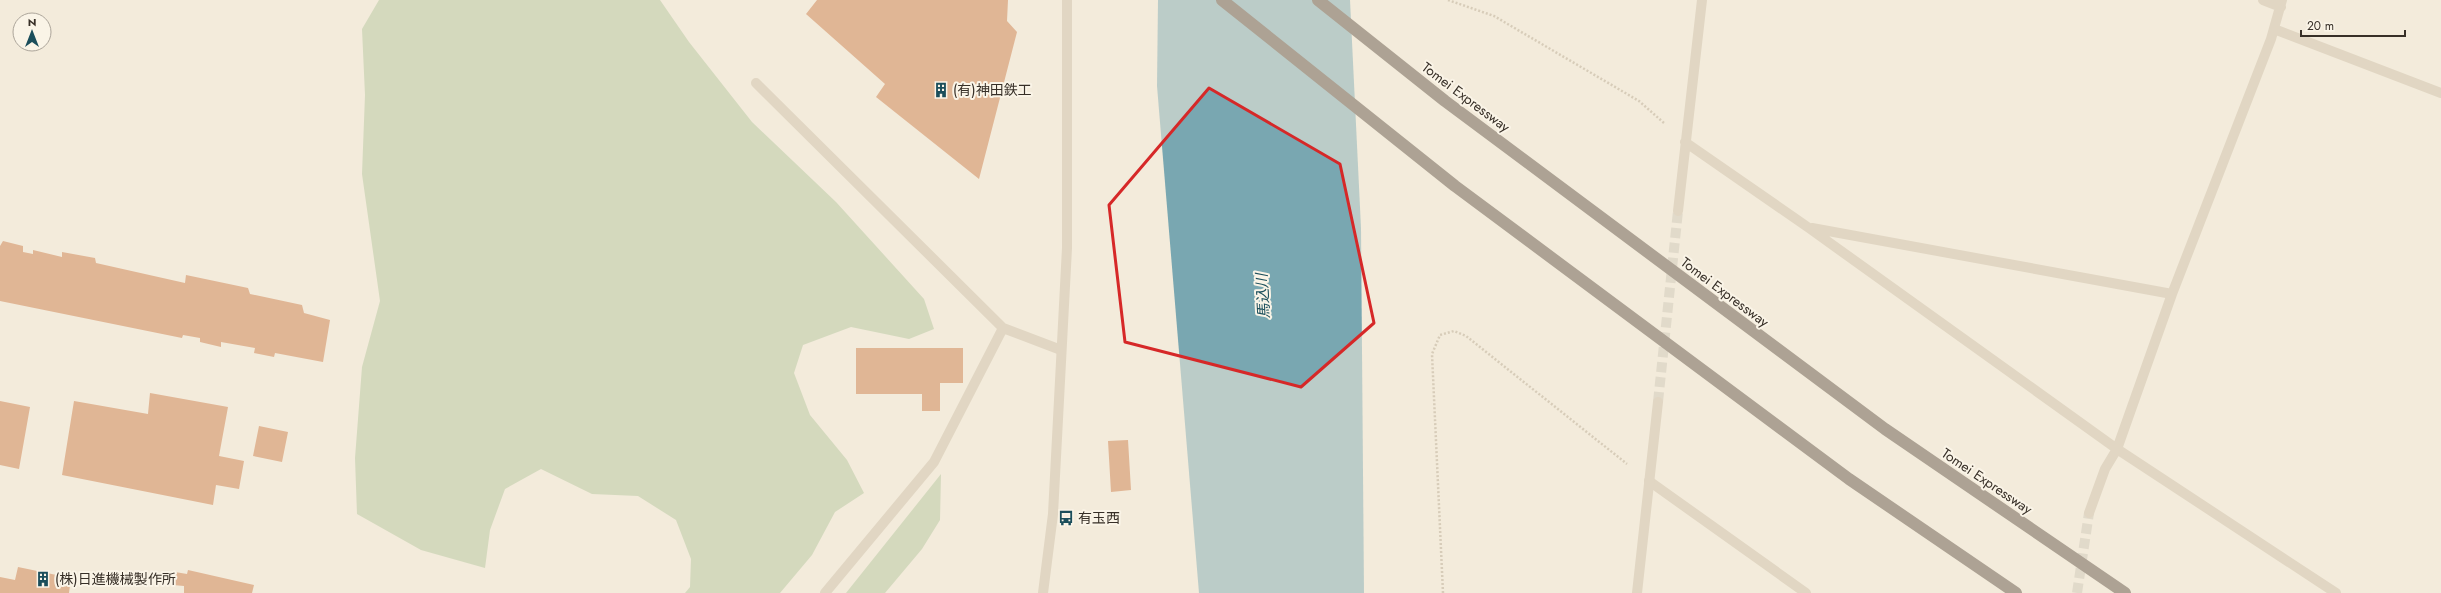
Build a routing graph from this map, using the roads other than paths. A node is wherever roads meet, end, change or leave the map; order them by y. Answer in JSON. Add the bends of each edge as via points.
{"nodes":[{"id":1,"x":1067,"y":0,"type":"edge"},
{"id":2,"x":1222,"y":0,"type":"edge"},
{"id":3,"x":1318,"y":0,"type":"edge"},
{"id":4,"x":1702,"y":0,"type":"edge"},
{"id":5,"x":2263,"y":0,"type":"edge"},
{"id":6,"x":2281,"y":3,"type":"edge"},
{"id":7,"x":2274,"y":29,"type":"junction"},
{"id":8,"x":756,"y":83,"type":"dead end"},
{"id":9,"x":2441,"y":93,"type":"edge"},
{"id":10,"x":1685,"y":142,"type":"junction"},
{"id":11,"x":1678,"y":210,"type":"tunnel mouth"},
{"id":12,"x":1808,"y":228,"type":"junction"},
{"id":13,"x":2172,"y":294,"type":"junction"},
{"id":14,"x":1003,"y":328,"type":"junction"},
{"id":15,"x":1061,"y":350,"type":"junction"},
{"id":16,"x":1658,"y":402,"type":"tunnel mouth"},
{"id":17,"x":2117,"y":450,"type":"junction"},
{"id":18,"x":1649,"y":481,"type":"junction"},
{"id":19,"x":2089,"y":513,"type":"tunnel mouth"},
{"id":20,"x":825,"y":593,"type":"edge"},
{"id":21,"x":1043,"y":593,"type":"edge"},
{"id":22,"x":1637,"y":593,"type":"edge"},
{"id":23,"x":1806,"y":593,"type":"edge"},
{"id":24,"x":2016,"y":593,"type":"edge"},
{"id":25,"x":2125,"y":593,"type":"edge"},
{"id":26,"x":2336,"y":593,"type":"edge"}],
"edges":[{"from":1,"to":15,"type":"street","via":[[1067,248]]},
{"from":2,"to":24,"type":"highway","via":[[1455,186],[1848,479]]},
{"from":3,"to":25,"type":"highway","name":"Tomei Expressway","via":[[1445,101],[1885,429]]},
{"from":4,"to":10,"type":"street"},
{"from":5,"to":6,"type":"street"},
{"from":6,"to":7,"type":"street"},
{"from":7,"to":9,"type":"street"},
{"from":7,"to":13,"type":"street"},
{"from":8,"to":14,"type":"street"},
{"from":10,"to":11,"type":"street"},
{"from":10,"to":12,"type":"street"},
{"from":12,"to":13,"type":"street"},
{"from":12,"to":17,"type":"street"},
{"from":13,"to":17,"type":"street"},
{"from":14,"to":15,"type":"street"},
{"from":14,"to":20,"type":"street","via":[[934,462]]},
{"from":15,"to":21,"type":"street","via":[[1053,514]]},
{"from":16,"to":18,"type":"street"},
{"from":17,"to":19,"type":"street","via":[[2105,468]]},
{"from":17,"to":26,"type":"street"},
{"from":18,"to":22,"type":"street"},
{"from":18,"to":23,"type":"street"}]}
